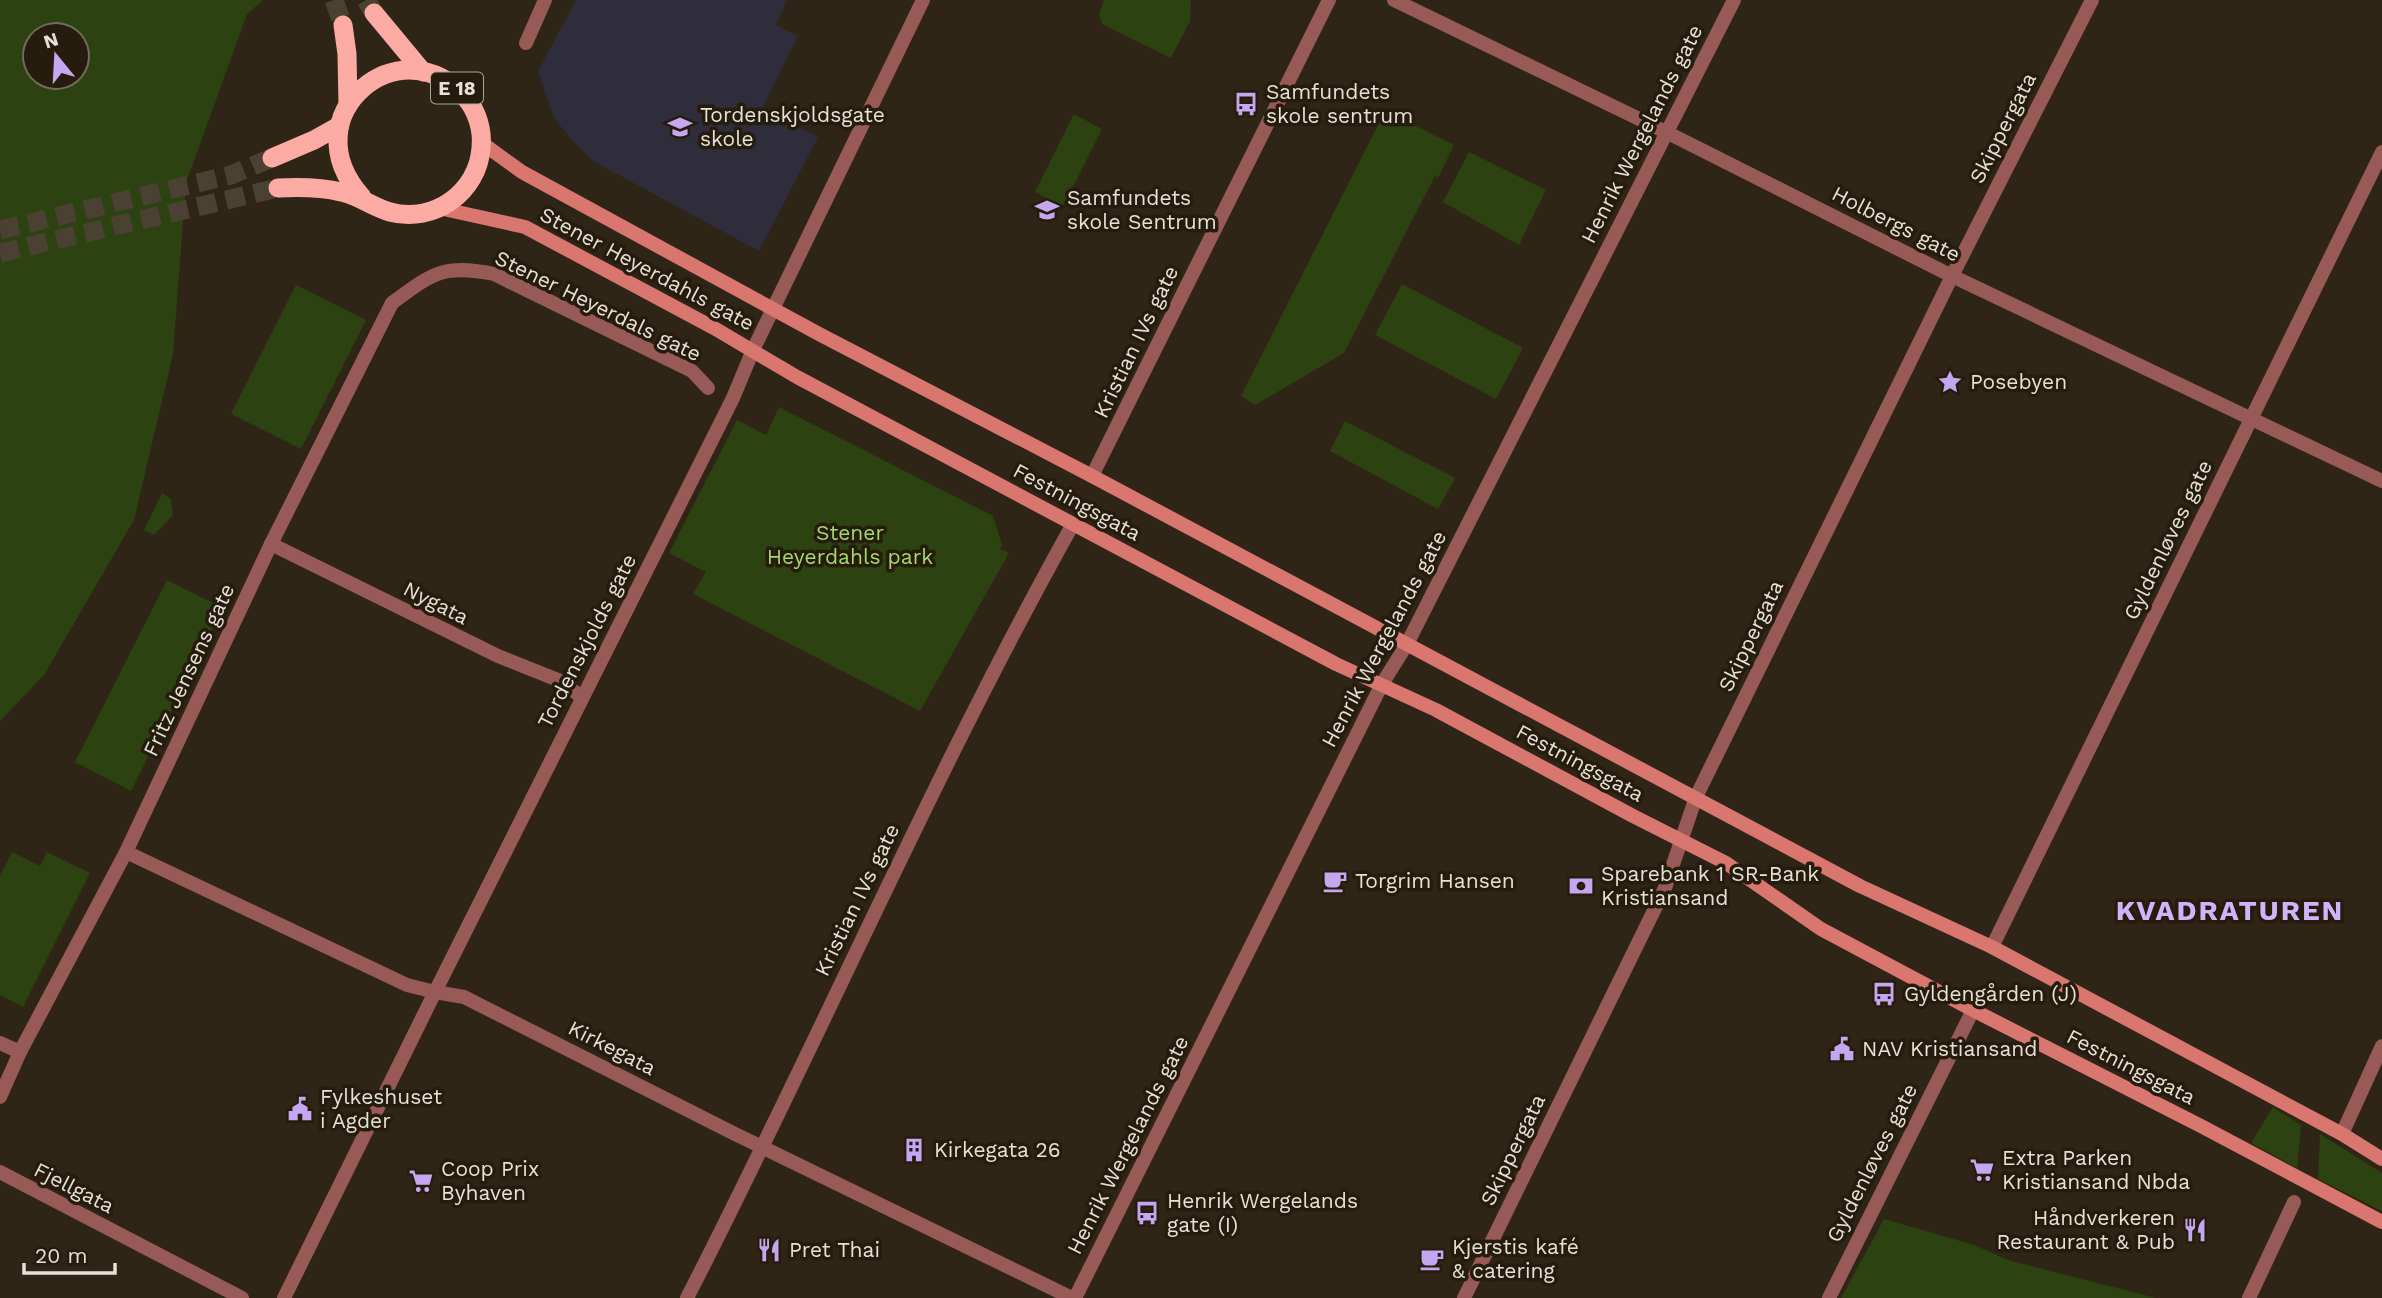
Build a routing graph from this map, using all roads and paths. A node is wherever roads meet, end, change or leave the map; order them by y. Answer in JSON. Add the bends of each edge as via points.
{"nodes":[{"id":1,"x":545,"y":0,"type":"edge"},
{"id":2,"x":923,"y":0,"type":"edge"},
{"id":3,"x":1329,"y":0,"type":"edge"},
{"id":4,"x":1394,"y":0,"type":"edge"},
{"id":5,"x":1734,"y":0,"type":"edge"},
{"id":6,"x":2092,"y":0,"type":"edge"},
{"id":7,"x":374,"y":13,"type":"tunnel mouth"},
{"id":8,"x":343,"y":25,"type":"tunnel mouth"},
{"id":9,"x":526,"y":43,"type":"dead end"},
{"id":10,"x":423,"y":72,"type":"junction"},
{"id":11,"x":348,"y":106,"type":"junction"},
{"id":12,"x":339,"y":126,"type":"junction"},
{"id":13,"x":1666,"y":132,"type":"junction"},
{"id":14,"x":482,"y":143,"type":"junction"},
{"id":15,"x":2382,"y":152,"type":"edge"},
{"id":16,"x":272,"y":158,"type":"tunnel mouth"},
{"id":17,"x":278,"y":188,"type":"tunnel mouth"},
{"id":18,"x":362,"y":197,"type":"junction"},
{"id":19,"x":439,"y":208,"type":"junction"},
{"id":20,"x":1952,"y":276,"type":"junction"},
{"id":21,"x":392,"y":303,"type":"joint"},
{"id":22,"x":773,"y":310,"type":"junction"},
{"id":23,"x":753,"y":350,"type":"junction"},
{"id":24,"x":708,"y":388,"type":"dead end"},
{"id":25,"x":2251,"y":420,"type":"junction"},
{"id":26,"x":1092,"y":476,"type":"junction"},
{"id":27,"x":2382,"y":481,"type":"edge"},
{"id":28,"x":1073,"y":524,"type":"junction"},
{"id":29,"x":271,"y":544,"type":"junction"},
{"id":30,"x":1407,"y":644,"type":"junction"},
{"id":31,"x":1382,"y":684,"type":"junction"},
{"id":32,"x":582,"y":697,"type":"junction"},
{"id":33,"x":1696,"y":797,"type":"junction"},
{"id":34,"x":1681,"y":839,"type":"junction"},
{"id":35,"x":126,"y":852,"type":"junction"},
{"id":36,"x":1992,"y":947,"type":"junction"},
{"id":37,"x":435,"y":992,"type":"junction"},
{"id":38,"x":1973,"y":1010,"type":"junction"},
{"id":39,"x":0,"y":1043,"type":"edge"},
{"id":40,"x":2382,"y":1046,"type":"edge"},
{"id":41,"x":20,"y":1052,"type":"junction"},
{"id":42,"x":0,"y":1097,"type":"edge"},
{"id":43,"x":2342,"y":1133,"type":"junction"},
{"id":44,"x":762,"y":1147,"type":"junction"},
{"id":45,"x":2382,"y":1159,"type":"edge"},
{"id":46,"x":0,"y":1172,"type":"edge"},
{"id":47,"x":2294,"y":1202,"type":"dead end"},
{"id":48,"x":2382,"y":1222,"type":"edge"},
{"id":49,"x":242,"y":1298,"type":"edge"},
{"id":50,"x":284,"y":1298,"type":"edge"},
{"id":51,"x":687,"y":1298,"type":"edge"},
{"id":52,"x":1073,"y":1298,"type":"edge"},
{"id":53,"x":1464,"y":1298,"type":"edge"},
{"id":54,"x":1829,"y":1298,"type":"edge"},
{"id":55,"x":2249,"y":1298,"type":"edge"}],
"edges":[{"from":1,"to":9,"type":"street"},
{"from":2,"to":22,"type":"street","name":"Tordenskjolds gate"},
{"from":3,"to":26,"type":"street","name":"Kristian IVs gate"},
{"from":4,"to":13,"type":"street","name":"Holbergs gate"},
{"from":5,"to":13,"type":"street","name":"Henrik Wergelands gate"},
{"from":6,"to":20,"type":"street","name":"Skippergata"},
{"from":7,"to":10,"type":"highway","number":"E 18"},
{"from":8,"to":11,"type":"highway","number":"E 18"},
{"from":10,"to":11,"type":"highway","number":"E 18","via":[[386,75],[364,87]]},
{"from":10,"to":14,"type":"highway","number":"E 18","via":[[459,89],[479,123]]},
{"from":11,"to":12,"type":"highway","number":"E 18"},
{"from":12,"to":16,"type":"highway"},
{"from":12,"to":18,"type":"highway","number":"E 18","via":[[339,157]]},
{"from":13,"to":20,"type":"street","name":"Holbergs gate"},
{"from":13,"to":30,"type":"street","name":"Henrik Wergelands gate"},
{"from":14,"to":19,"type":"highway","via":[[470,182]]},
{"from":14,"to":22,"type":"main road","name":"Stener Heyerdahls gate","via":[[522,172]]},
{"from":15,"to":25,"type":"street","name":"Gyldenløves gate"},
{"from":17,"to":18,"type":"highway"},
{"from":18,"to":19,"type":"highway","via":[[376,207],[408,215]]},
{"from":19,"to":23,"type":"main road","name":"Stener Heyerdahls gate","via":[[525,228]]},
{"from":20,"to":25,"type":"street","name":"Holbergs gate"},
{"from":20,"to":33,"type":"street","name":"Skippergata"},
{"from":21,"to":24,"type":"street","name":"Stener Heyerdals gate","via":[[442,271],[494,274],[692,371]]},
{"from":21,"to":29,"type":"street","name":"Fritz Jensens gate"},
{"from":22,"to":23,"type":"street","name":"Tordenskjolds gate"},
{"from":22,"to":26,"type":"main road","name":"Festningsgata"},
{"from":23,"to":28,"type":"main road","name":"Festningsgata"},
{"from":23,"to":32,"type":"street","name":"Tordenskjolds gate"},
{"from":25,"to":27,"type":"street","name":"Holbergs gate"},
{"from":25,"to":36,"type":"street","name":"Gyldenløves gate"},
{"from":26,"to":30,"type":"main road","name":"Festningsgata"},
{"from":28,"to":31,"type":"main road","name":"Festningsgata"},
{"from":28,"to":44,"type":"street","name":"Kristian IVs gate","via":[[930,797]]},
{"from":29,"to":32,"type":"street","name":"Nygata","via":[[498,656],[558,680]]},
{"from":29,"to":35,"type":"street","name":"Fritz Jensens gate"},
{"from":30,"to":31,"type":"street","name":"Henrik Wergelands gate"},
{"from":30,"to":33,"type":"main road","name":"Festningsgata"},
{"from":31,"to":34,"type":"main road","name":"Festningsgata"},
{"from":31,"to":52,"type":"street","name":"Henrik Wergelands gate"},
{"from":32,"to":37,"type":"street","name":"Tordenskjolds gate"},
{"from":33,"to":34,"type":"street","name":"Skippergata"},
{"from":33,"to":36,"type":"main road","name":"Festningsgata","via":[[1860,886]]},
{"from":34,"to":38,"type":"main road","name":"Festningsgata","via":[[1727,863],[1821,929]]},
{"from":34,"to":53,"type":"street","name":"Skippergata","via":[[1665,888]]},
{"from":35,"to":37,"type":"street","name":"Kirkegata","via":[[407,985]]},
{"from":35,"to":41,"type":"street","name":"Fritz Jensens gate"},
{"from":36,"to":43,"type":"main road","name":"Festningsgata"},
{"from":37,"to":44,"type":"street","name":"Kirkegata","via":[[464,997]]},
{"from":37,"to":50,"type":"street","name":"Tordenskjolds gate"},
{"from":38,"to":48,"type":"main road","name":"Festningsgata"},
{"from":38,"to":54,"type":"street","name":"Gyldenløves gate"},
{"from":39,"to":41,"type":"street"},
{"from":40,"to":43,"type":"street"},
{"from":41,"to":42,"type":"street"},
{"from":43,"to":45,"type":"main road","name":"Festningsgata"},
{"from":44,"to":51,"type":"street","name":"Kristian IVs gate"},
{"from":44,"to":52,"type":"street","name":"Kirkegata"},
{"from":46,"to":49,"type":"street","name":"Fjellgata"},
{"from":47,"to":55,"type":"street"}]}
